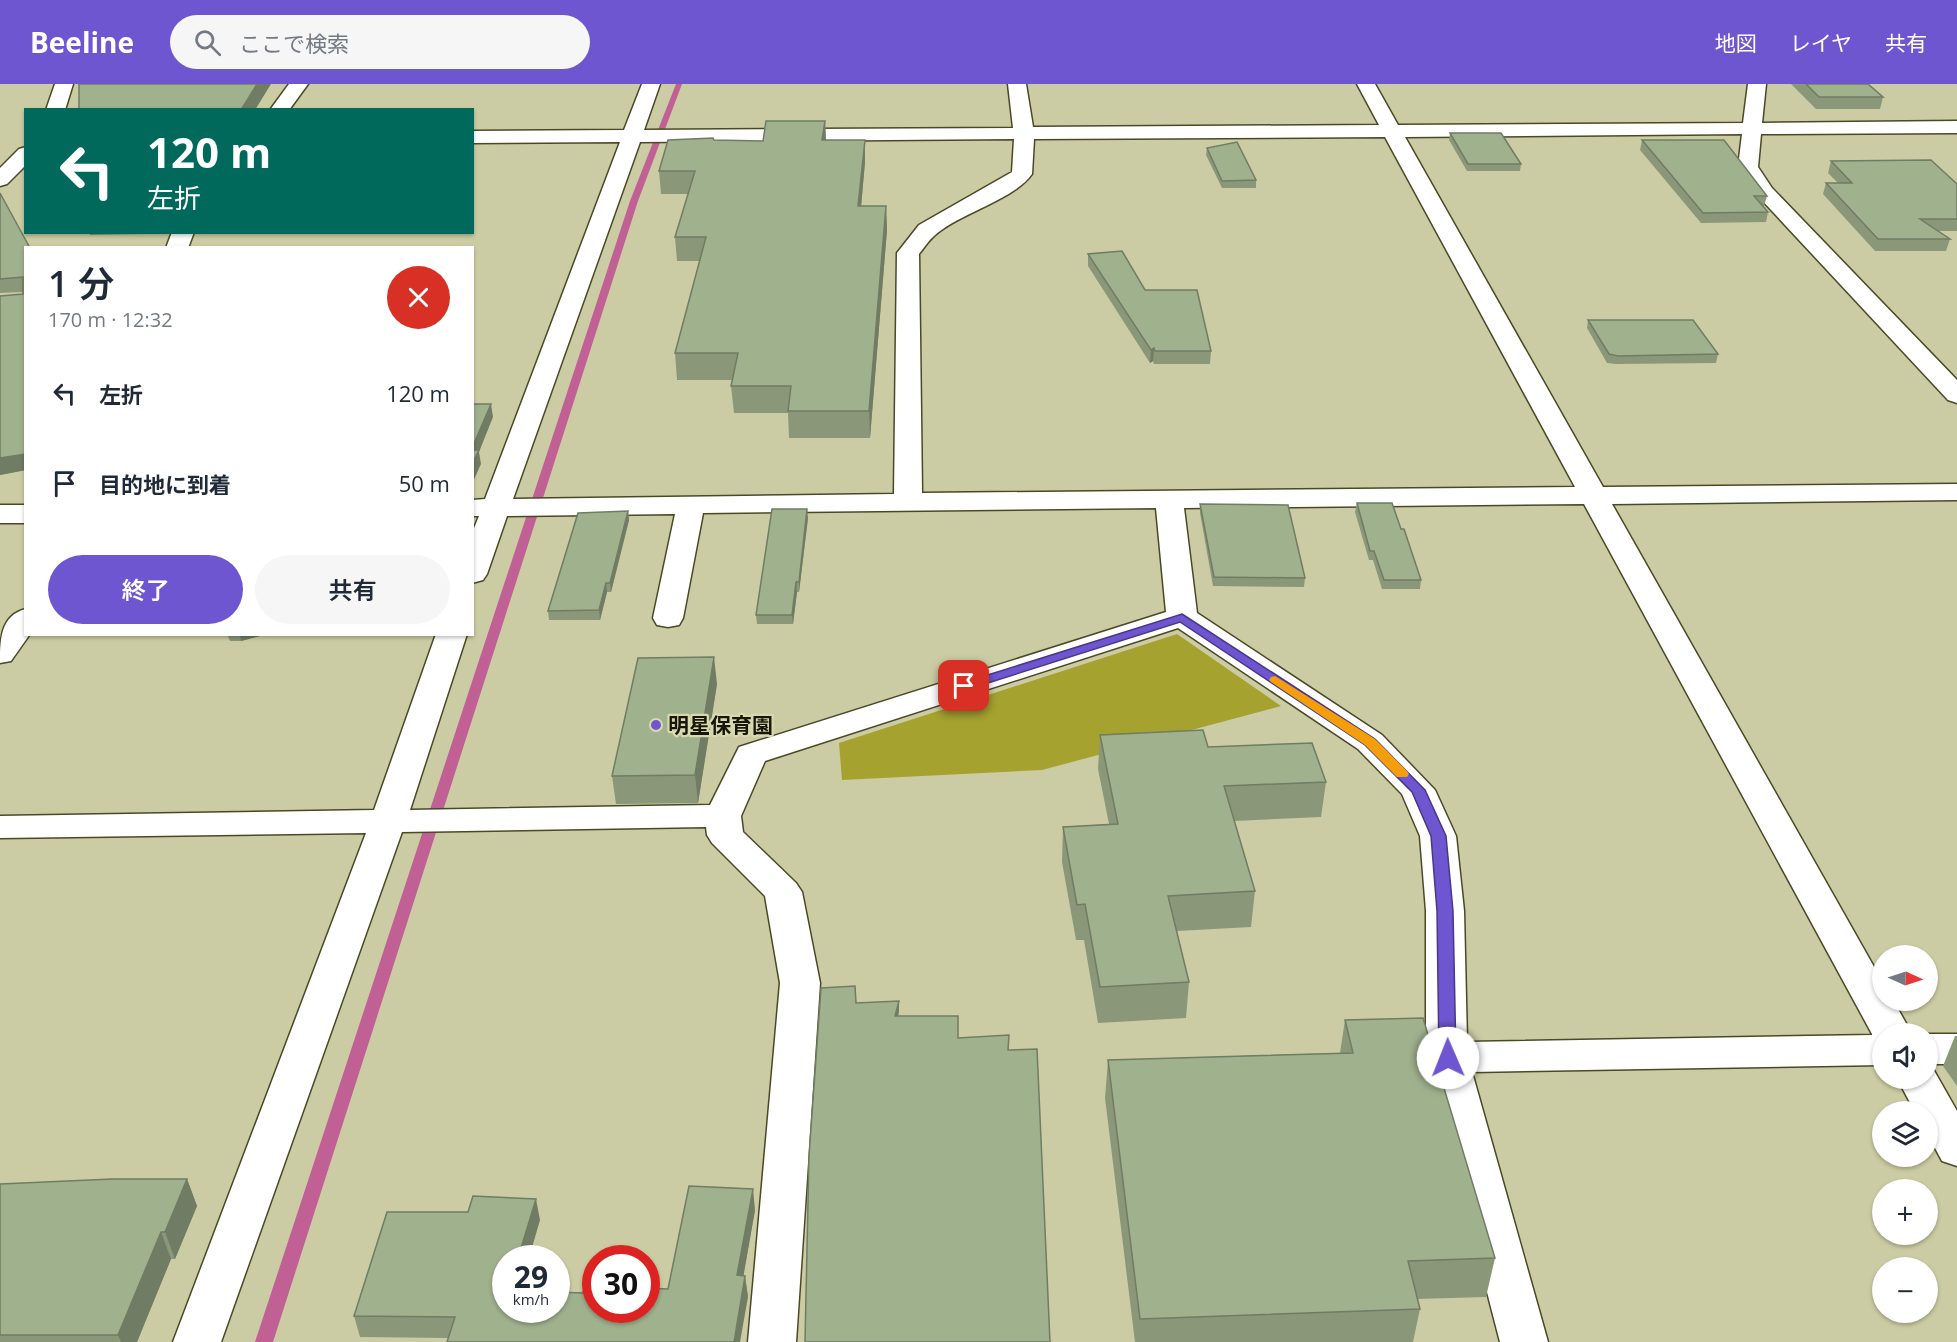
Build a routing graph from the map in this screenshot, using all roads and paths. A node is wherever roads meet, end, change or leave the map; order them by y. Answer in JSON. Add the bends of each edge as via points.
{"nodes":[{"id":1,"x":64,"y":84,"type":"edge"},
{"id":2,"x":298,"y":84,"type":"edge"},
{"id":3,"x":651,"y":84,"type":"edge"},
{"id":4,"x":1017,"y":84,"type":"edge"},
{"id":5,"x":1366,"y":84,"type":"edge"},
{"id":6,"x":1757,"y":84,"type":"edge"},
{"id":7,"x":56,"y":108,"type":"edge"},
{"id":8,"x":280,"y":108,"type":"edge"},
{"id":9,"x":1751,"y":127,"type":"junction"},
{"id":10,"x":1957,"y":127,"type":"edge"},
{"id":11,"x":1391,"y":130,"type":"junction"},
{"id":12,"x":1024,"y":134,"type":"junction"},
{"id":13,"x":638,"y":136,"type":"junction"},
{"id":14,"x":474,"y":137,"type":"edge"},
{"id":15,"x":24,"y":155,"type":"edge"},
{"id":16,"x":0,"y":180,"type":"edge"},
{"id":17,"x":1957,"y":395,"type":"edge"},
{"id":18,"x":1957,"y":492,"type":"edge"},
{"id":19,"x":1594,"y":495,"type":"junction"},
{"id":20,"x":1169,"y":501,"type":"junction"},
{"id":21,"x":908,"y":502,"type":"junction"},
{"id":22,"x":692,"y":505,"type":"junction"},
{"id":23,"x":484,"y":508,"type":"edge"},
{"id":24,"x":0,"y":514,"type":"edge"},
{"id":25,"x":24,"y":514,"type":"edge"},
{"id":26,"x":474,"y":563,"type":"edge"},
{"id":27,"x":1182,"y":617,"type":"junction"},
{"id":28,"x":668,"y":618,"type":"dead end"},
{"id":29,"x":24,"y":621,"type":"edge"},
{"id":30,"x":451,"y":636,"type":"edge"},
{"id":31,"x":0,"y":654,"type":"edge"},
{"id":32,"x":723,"y":816,"type":"junction"},
{"id":33,"x":387,"y":821,"type":"junction"},
{"id":34,"x":0,"y":826,"type":"edge"},
{"id":35,"x":1886,"y":1023,"type":"edge"},
{"id":36,"x":1957,"y":1048,"type":"edge"},
{"id":37,"x":1938,"y":1049,"type":"edge"},
{"id":38,"x":1872,"y":1050,"type":"edge"},
{"id":39,"x":1448,"y":1058,"type":"junction"},
{"id":40,"x":1923,"y":1089,"type":"edge"},
{"id":41,"x":1957,"y":1149,"type":"edge"},
{"id":42,"x":197,"y":1342,"type":"edge"},
{"id":43,"x":772,"y":1342,"type":"edge"},
{"id":44,"x":1524,"y":1342,"type":"edge"}],
"edges":[{"from":1,"to":7,"type":"street"},
{"from":2,"to":8,"type":"street"},
{"from":3,"to":13,"type":"street"},
{"from":4,"to":12,"type":"street"},
{"from":5,"to":11,"type":"street"},
{"from":6,"to":9,"type":"street"},
{"from":9,"to":10,"type":"street"},
{"from":9,"to":11,"type":"street"},
{"from":9,"to":17,"type":"street","via":[[1748,167],[1765,192]]},
{"from":11,"to":12,"type":"street"},
{"from":11,"to":19,"type":"street"},
{"from":12,"to":13,"type":"street"},
{"from":12,"to":21,"type":"street","via":[[1022,174],[927,230],[908,253]]},
{"from":13,"to":14,"type":"street"},
{"from":13,"to":23,"type":"street"},
{"from":15,"to":16,"type":"street"},
{"from":18,"to":19,"type":"street"},
{"from":19,"to":20,"type":"street"},
{"from":19,"to":35,"type":"street"},
{"from":20,"to":21,"type":"street"},
{"from":20,"to":27,"type":"street"},
{"from":21,"to":22,"type":"street"},
{"from":22,"to":23,"type":"street"},
{"from":22,"to":28,"type":"street"},
{"from":23,"to":26,"type":"street"},
{"from":24,"to":25,"type":"street"},
{"from":27,"to":32,"type":"street","via":[[751,754]]},
{"from":27,"to":39,"type":"street","via":[[1370,742],[1418,790],[1438,836],[1445,911]]},
{"from":29,"to":31,"type":"street"},
{"from":30,"to":33,"type":"street"},
{"from":32,"to":33,"type":"street"},
{"from":32,"to":43,"type":"street","via":[[725,835],[783,892],[800,982]]},
{"from":33,"to":34,"type":"street"},
{"from":33,"to":42,"type":"street"},
{"from":36,"to":37,"type":"street"},
{"from":38,"to":39,"type":"street"},
{"from":39,"to":44,"type":"street"},
{"from":40,"to":41,"type":"street"}]}
